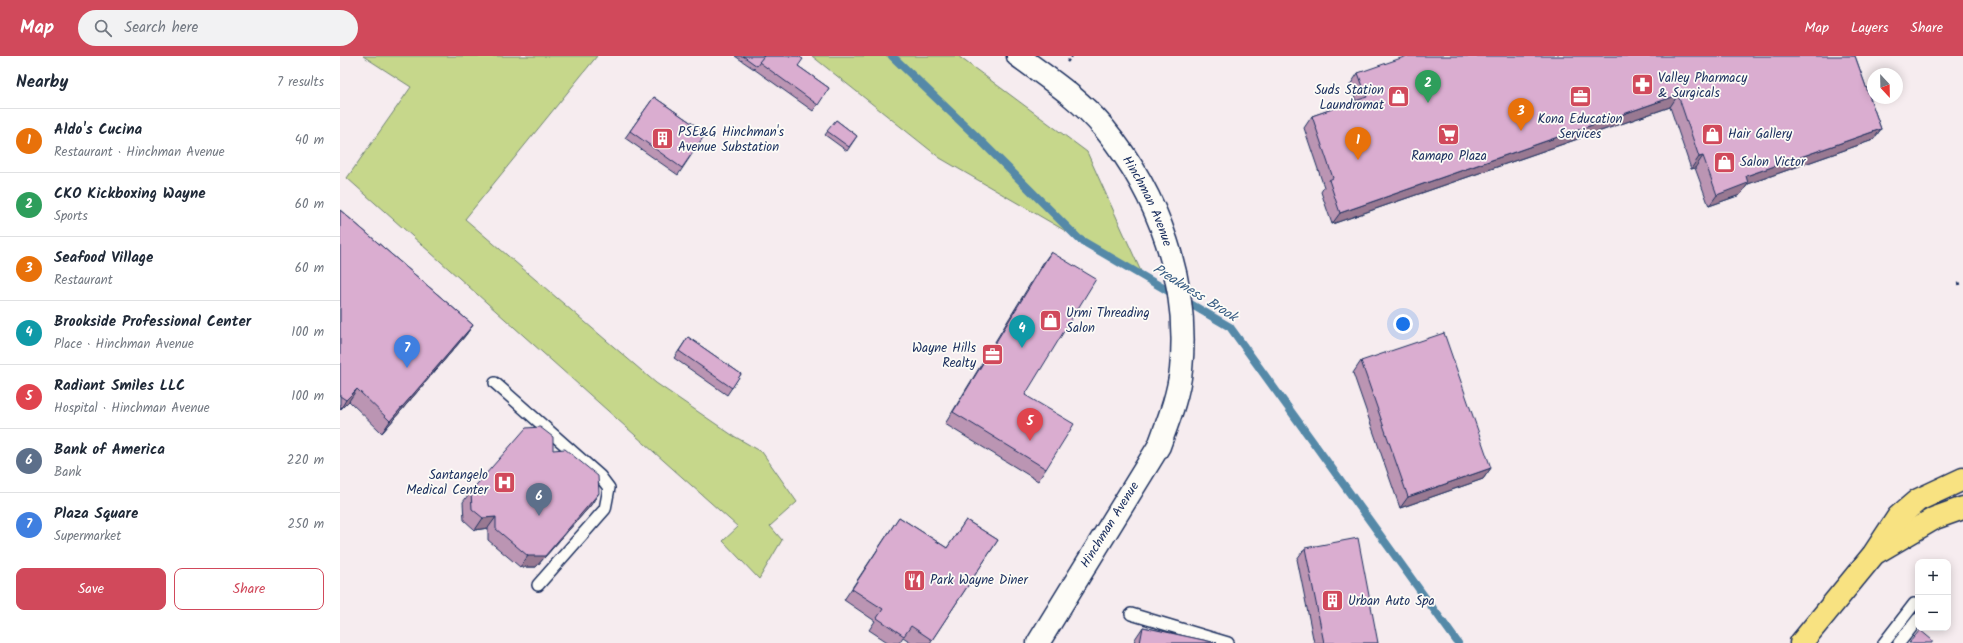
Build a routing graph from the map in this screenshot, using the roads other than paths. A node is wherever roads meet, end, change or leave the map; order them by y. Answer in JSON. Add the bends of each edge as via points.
{"nodes":[{"id":1,"x":1018,"y":56,"type":"edge"},
{"id":2,"x":495,"y":383,"type":"dead end"},
{"id":3,"x":1963,"y":479,"type":"edge"},
{"id":4,"x":1963,"y":508,"type":"edge"},
{"id":5,"x":1873,"y":555,"type":"junction"},
{"id":6,"x":538,"y":585,"type":"dead end"},
{"id":7,"x":1914,"y":604,"type":"dead end"},
{"id":8,"x":1131,"y":614,"type":"dead end"},
{"id":9,"x":1915,"y":623,"type":"edge"},
{"id":10,"x":1038,"y":643,"type":"edge"},
{"id":11,"x":1228,"y":643,"type":"edge"},
{"id":12,"x":1801,"y":643,"type":"edge"},
{"id":13,"x":1884,"y":643,"type":"edge"},
{"id":14,"x":1900,"y":643,"type":"edge"}],
"edges":[{"from":1,"to":10,"type":"street","name":"Hinchman Avenue","via":[[1073,98],[1103,127],[1129,162],[1151,201],[1167,243],[1178,288],[1180,317],[1181,371],[1173,410],[1159,446]]},
{"from":2,"to":6,"type":"lane","via":[[600,476],[609,488],[605,509]]},
{"from":3,"to":5,"type":"main road","via":[[1913,504],[1898,517]]},
{"from":4,"to":5,"type":"main road","via":[[1935,518]]},
{"from":5,"to":12,"type":"main road"},
{"from":7,"to":13,"type":"lane"},
{"from":8,"to":11,"type":"lane"},
{"from":9,"to":14,"type":"lane"}]}
